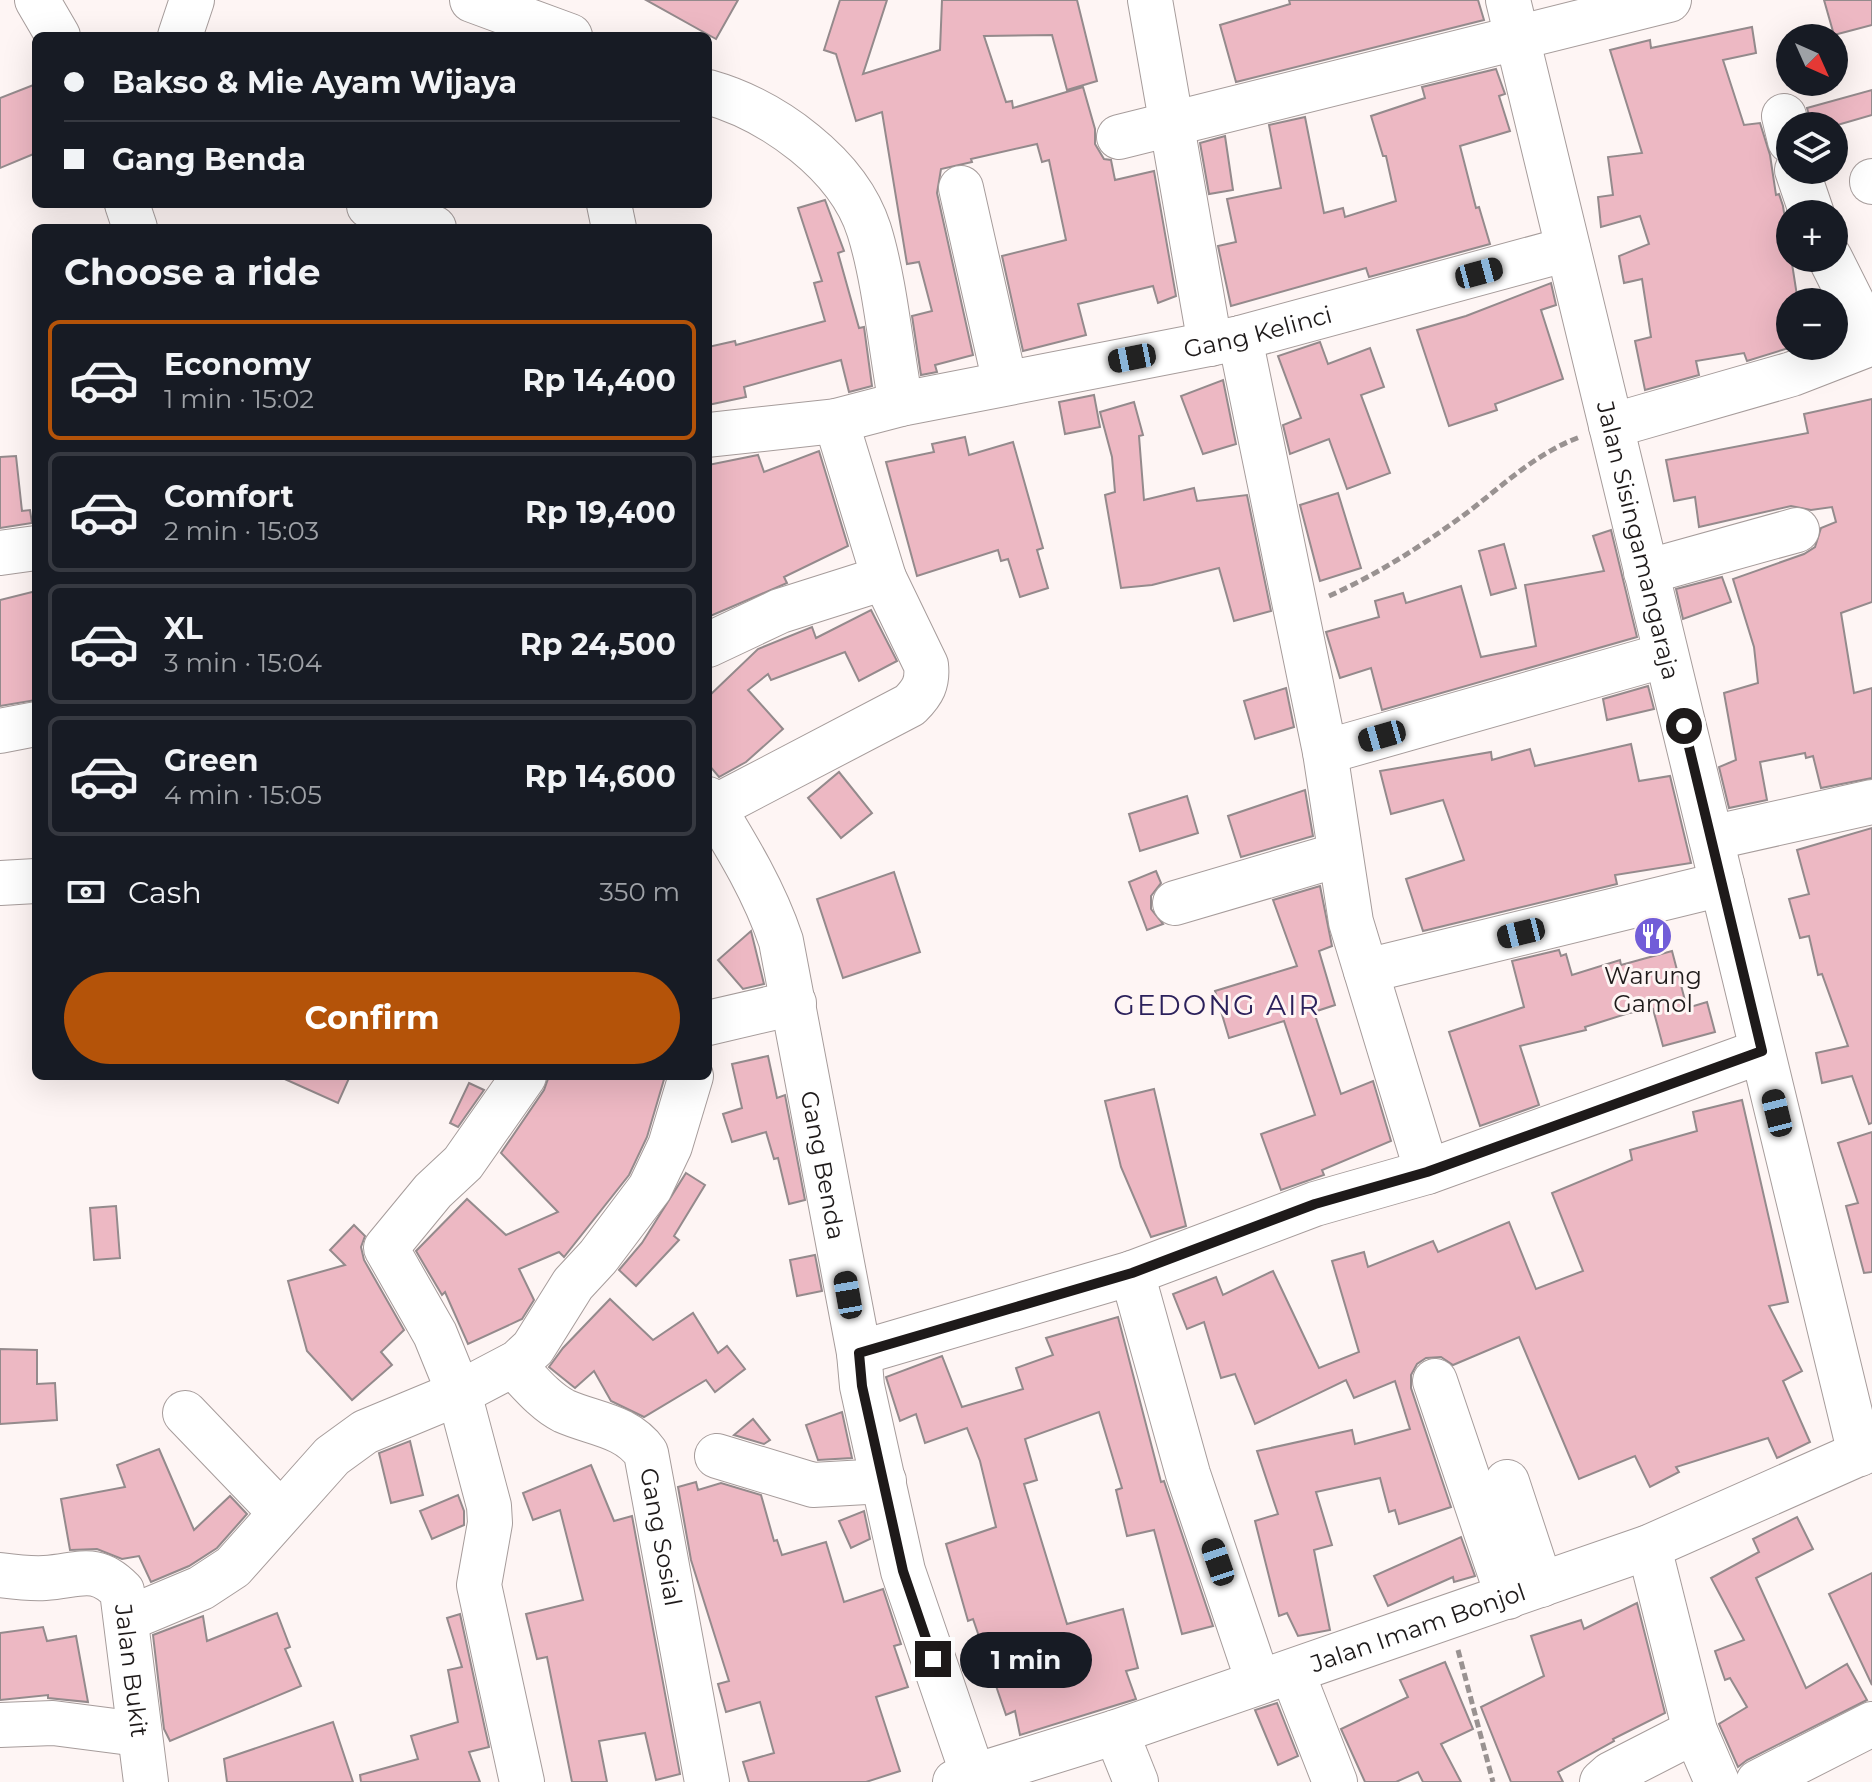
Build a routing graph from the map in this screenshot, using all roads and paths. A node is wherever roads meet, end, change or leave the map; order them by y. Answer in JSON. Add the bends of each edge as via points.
{"nodes":[{"id":1,"x":37,"y":0,"type":"edge"},
{"id":2,"x":192,"y":0,"type":"edge"},
{"id":3,"x":472,"y":0,"type":"edge"},
{"id":4,"x":1150,"y":0,"type":"edge"},
{"id":5,"x":1669,"y":0,"type":"edge"},
{"id":6,"x":1512,"y":18,"type":"edge"},
{"id":7,"x":56,"y":32,"type":"edge"},
{"id":8,"x":181,"y":32,"type":"edge"},
{"id":9,"x":559,"y":32,"type":"edge"},
{"id":10,"x":712,"y":93,"type":"edge"},
{"id":11,"x":1171,"y":127,"type":"junction"},
{"id":12,"x":1119,"y":137,"type":"dead end"},
{"id":13,"x":961,"y":188,"type":"dead end"},
{"id":14,"x":375,"y":208,"type":"edge"},
{"id":15,"x":422,"y":224,"type":"edge"},
{"id":16,"x":1568,"y":249,"type":"junction"},
{"id":17,"x":1837,"y":272,"type":"edge"},
{"id":18,"x":1225,"y":341,"type":"junction"},
{"id":19,"x":1872,"y":343,"type":"edge"},
{"id":20,"x":1005,"y":383,"type":"junction"},
{"id":21,"x":901,"y":404,"type":"junction"},
{"id":22,"x":836,"y":421,"type":"junction"},
{"id":23,"x":1611,"y":426,"type":"junction"},
{"id":24,"x":712,"y":435,"type":"edge"},
{"id":25,"x":1797,"y":530,"type":"dead end"},
{"id":26,"x":32,"y":549,"type":"edge"},
{"id":27,"x":0,"y":553,"type":"edge"},
{"id":28,"x":1646,"y":572,"type":"junction"},
{"id":29,"x":884,"y":578,"type":"junction"},
{"id":30,"x":1295,"y":611,"type":"junction"},
{"id":31,"x":712,"y":643,"type":"edge"},
{"id":32,"x":1666,"y":655,"type":"junction"},
{"id":33,"x":32,"y":725,"type":"edge"},
{"id":34,"x":0,"y":731,"type":"edge"},
{"id":35,"x":1325,"y":752,"type":"junction"},
{"id":36,"x":1872,"y":802,"type":"edge"},
{"id":37,"x":712,"y":804,"type":"edge"},
{"id":38,"x":712,"y":805,"type":"edge"},
{"id":39,"x":1711,"y":838,"type":"junction"},
{"id":40,"x":1338,"y":855,"type":"junction"},
{"id":41,"x":32,"y":881,"type":"edge"},
{"id":42,"x":0,"y":883,"type":"edge"},
{"id":43,"x":1722,"y":884,"type":"junction"},
{"id":44,"x":1175,"y":903,"type":"dead end"},
{"id":45,"x":1366,"y":971,"type":"junction"},
{"id":46,"x":794,"y":1003,"type":"junction"},
{"id":47,"x":712,"y":1022,"type":"edge"},
{"id":48,"x":1762,"y":1051,"type":"junction"},
{"id":49,"x":521,"y":1080,"type":"edge"},
{"id":50,"x":690,"y":1080,"type":"edge"},
{"id":51,"x":1427,"y":1172,"type":"junction"},
{"id":52,"x":1132,"y":1273,"type":"junction"},
{"id":53,"x":859,"y":1353,"type":"junction"},
{"id":54,"x":513,"y":1365,"type":"junction"},
{"id":55,"x":1435,"y":1381,"type":"dead end"},
{"id":56,"x":459,"y":1393,"type":"junction"},
{"id":57,"x":185,"y":1413,"type":"dead end"},
{"id":58,"x":1866,"y":1451,"type":"edge"},
{"id":59,"x":717,"y":1456,"type":"dead end"},
{"id":60,"x":884,"y":1481,"type":"junction"},
{"id":61,"x":1507,"y":1482,"type":"dead end"},
{"id":62,"x":279,"y":1511,"type":"junction"},
{"id":63,"x":1649,"y":1547,"type":"junction"},
{"id":64,"x":0,"y":1575,"type":"edge"},
{"id":65,"x":1524,"y":1591,"type":"junction"},
{"id":66,"x":1450,"y":1618,"type":"junction"},
{"id":67,"x":127,"y":1619,"type":"junction"},
{"id":68,"x":1275,"y":1676,"type":"junction"},
{"id":69,"x":1872,"y":1724,"type":"edge"},
{"id":70,"x":0,"y":1725,"type":"edge"},
{"id":71,"x":1695,"y":1731,"type":"junction"},
{"id":72,"x":1116,"y":1732,"type":"junction"},
{"id":73,"x":138,"y":1734,"type":"junction"},
{"id":74,"x":964,"y":1778,"type":"edge"},
{"id":75,"x":146,"y":1782,"type":"edge"},
{"id":76,"x":522,"y":1782,"type":"edge"},
{"id":77,"x":707,"y":1782,"type":"edge"},
{"id":78,"x":1136,"y":1782,"type":"edge"},
{"id":79,"x":1335,"y":1782,"type":"edge"},
{"id":80,"x":1493,"y":1782,"type":"edge"},
{"id":81,"x":1602,"y":1782,"type":"edge"},
{"id":82,"x":1717,"y":1782,"type":"edge"},
{"id":83,"x":1758,"y":1782,"type":"edge"}],
"edges":[{"from":1,"to":7,"type":"main road"},
{"from":2,"to":8,"type":"main road"},
{"from":3,"to":9,"type":"main road"},
{"from":4,"to":11,"type":"main road"},
{"from":5,"to":6,"type":"main road"},
{"from":6,"to":11,"type":"main road"},
{"from":6,"to":16,"type":"main road","name":"Jalan Sisingamangaraja"},
{"from":10,"to":21,"type":"main road","via":[[779,124],[844,183],[869,229]]},
{"from":11,"to":12,"type":"main road"},
{"from":11,"to":18,"type":"main road"},
{"from":13,"to":20,"type":"main road"},
{"from":14,"to":15,"type":"main road"},
{"from":16,"to":18,"type":"main road","name":"Gang Kelinci"},
{"from":16,"to":23,"type":"main road","name":"Jalan Sisingamangaraja"},
{"from":17,"to":19,"type":"main road"},
{"from":18,"to":20,"type":"main road","name":"Gang Kelinci"},
{"from":18,"to":30,"type":"main road","via":[[1273,484]]},
{"from":19,"to":23,"type":"main road","via":[[1792,374]]},
{"from":20,"to":21,"type":"main road","name":"Gang Kelinci"},
{"from":21,"to":22,"type":"main road","name":"Gang Kelinci"},
{"from":22,"to":24,"type":"main road","name":"Gang Kelinci"},
{"from":22,"to":29,"type":"main road"},
{"from":23,"to":28,"type":"main road","name":"Jalan Sisingamangaraja"},
{"from":23,"to":30,"type":"path","via":[[1558,445],[1391,564]]},
{"from":25,"to":28,"type":"main road"},
{"from":26,"to":27,"type":"main road"},
{"from":28,"to":32,"type":"main road","name":"Jalan Sisingamangaraja"},
{"from":29,"to":31,"type":"main road","via":[[780,611]]},
{"from":29,"to":37,"type":"main road","via":[[926,665],[921,693],[910,705]]},
{"from":30,"to":35,"type":"main road"},
{"from":32,"to":35,"type":"main road"},
{"from":32,"to":39,"type":"main road","name":"Jalan Sisingamangaraja"},
{"from":33,"to":34,"type":"main road"},
{"from":35,"to":40,"type":"main road"},
{"from":36,"to":39,"type":"main road"},
{"from":38,"to":46,"type":"main road","name":"Gang Benda","via":[[771,910]]},
{"from":39,"to":43,"type":"main road","name":"Jalan Sisingamangaraja"},
{"from":40,"to":44,"type":"main road"},
{"from":40,"to":45,"type":"main road"},
{"from":41,"to":42,"type":"main road"},
{"from":43,"to":45,"type":"main road"},
{"from":43,"to":48,"type":"main road","name":"Jalan Sisingamangaraja"},
{"from":45,"to":51,"type":"main road"},
{"from":46,"to":47,"type":"main road"},
{"from":46,"to":53,"type":"main road","name":"Gang Benda"},
{"from":48,"to":51,"type":"main road"},
{"from":48,"to":58,"type":"main road","name":"Jalan Sisingamangaraja"},
{"from":49,"to":56,"type":"main road","via":[[463,1163],[386,1248],[435,1334]]},
{"from":50,"to":54,"type":"main road","via":[[670,1146],[650,1188],[573,1284],[533,1348]]},
{"from":51,"to":52,"type":"main road","via":[[1315,1204]]},
{"from":52,"to":53,"type":"main road"},
{"from":52,"to":68,"type":"main road","via":[[1188,1474]]},
{"from":53,"to":60,"type":"main road","name":"Gang Benda"},
{"from":54,"to":56,"type":"main road"},
{"from":54,"to":77,"type":"main road","name":"Gang Sosial","via":[[550,1402],[626,1433],[646,1453]]},
{"from":55,"to":65,"type":"main road"},
{"from":56,"to":62,"type":"main road","via":[[365,1432],[332,1456]]},
{"from":56,"to":76,"type":"main road","via":[[489,1506],[479,1585]]},
{"from":57,"to":62,"type":"main road"},
{"from":58,"to":63,"type":"main road","name":"Jalan Imam Bonjol"},
{"from":59,"to":60,"type":"main road","via":[[813,1485]]},
{"from":60,"to":74,"type":"main road","name":"Gang Benda","via":[[903,1571]]},
{"from":61,"to":65,"type":"main road"},
{"from":62,"to":67,"type":"main road","via":[[233,1567],[201,1588]]},
{"from":63,"to":65,"type":"main road","name":"Jalan Imam Bonjol"},
{"from":63,"to":71,"type":"main road"},
{"from":64,"to":67,"type":"main road","name":"Jalan Bukit","via":[[45,1578],[89,1572],[110,1578],[122,1591]]},
{"from":65,"to":66,"type":"main road","name":"Jalan Imam Bonjol"},
{"from":66,"to":68,"type":"main road","name":"Jalan Imam Bonjol"},
{"from":66,"to":80,"type":"path"},
{"from":67,"to":73,"type":"main road","name":"Jalan Bukit"},
{"from":68,"to":72,"type":"main road","name":"Jalan Imam Bonjol"},
{"from":68,"to":79,"type":"main road"},
{"from":69,"to":83,"type":"main road"},
{"from":70,"to":73,"type":"main road","via":[[53,1723]]},
{"from":71,"to":81,"type":"main road"},
{"from":71,"to":82,"type":"main road"},
{"from":72,"to":74,"type":"main road","name":"Jalan Imam Bonjol"},
{"from":72,"to":78,"type":"main road"},
{"from":73,"to":75,"type":"main road","name":"Jalan Bukit"}]}
